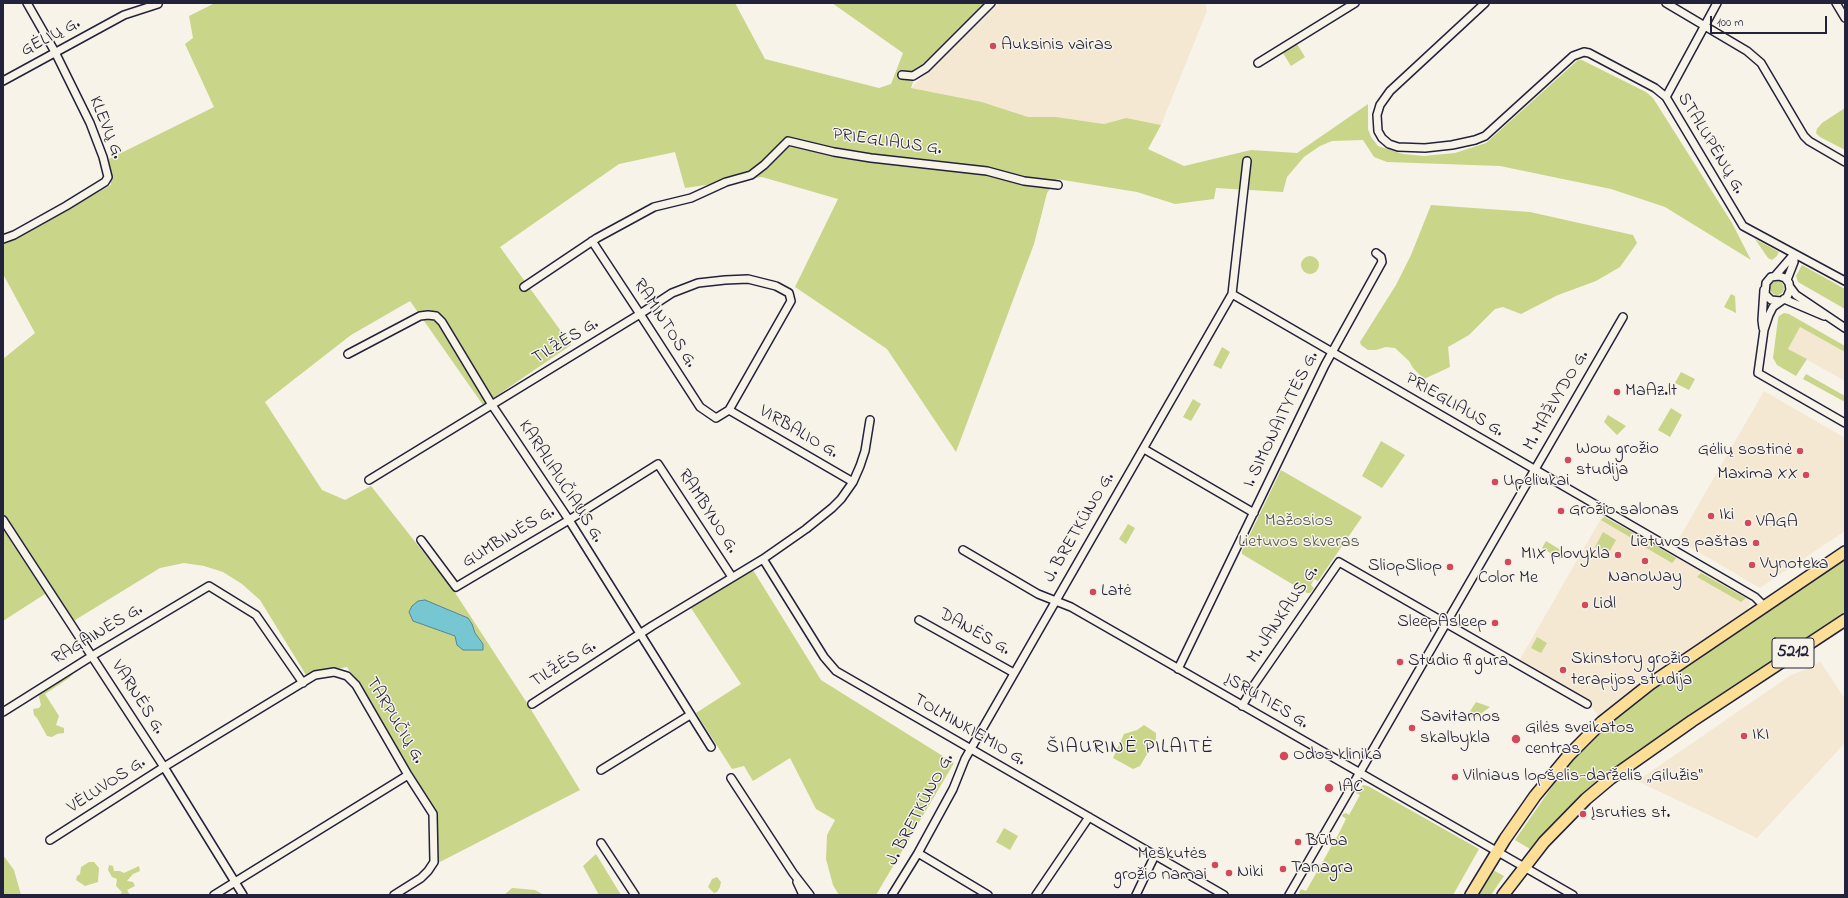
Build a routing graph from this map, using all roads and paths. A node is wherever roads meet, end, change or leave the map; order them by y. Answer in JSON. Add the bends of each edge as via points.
{"nodes":[{"id":1,"x":27,"y":3,"type":"edge"},
{"id":2,"x":991,"y":3,"type":"edge"},
{"id":3,"x":1355,"y":3,"type":"edge"},
{"id":4,"x":1485,"y":3,"type":"edge"},
{"id":5,"x":1666,"y":3,"type":"edge"},
{"id":6,"x":1717,"y":3,"type":"edge"},
{"id":7,"x":1836,"y":3,"type":"edge"},
{"id":8,"x":158,"y":4,"type":"dead end"},
{"id":9,"x":1845,"y":18,"type":"edge"},
{"id":10,"x":1705,"y":25,"type":"junction"},
{"id":11,"x":55,"y":52,"type":"junction"},
{"id":12,"x":1258,"y":63,"type":"dead end"},
{"id":13,"x":902,"y":75,"type":"dead end"},
{"id":14,"x":3,"y":81,"type":"edge"},
{"id":15,"x":1666,"y":97,"type":"junction"},
{"id":16,"x":1247,"y":161,"type":"dead end"},
{"id":17,"x":1845,"y":162,"type":"edge"},
{"id":18,"x":1058,"y":185,"type":"dead end"},
{"id":19,"x":3,"y":239,"type":"edge"},
{"id":20,"x":592,"y":242,"type":"junction"},
{"id":21,"x":1376,"y":253,"type":"dead end"},
{"id":22,"x":1794,"y":254,"type":"junction"},
{"id":23,"x":1775,"y":276,"type":"junction"},
{"id":24,"x":1845,"y":281,"type":"edge"},
{"id":25,"x":1789,"y":284,"type":"junction"},
{"id":26,"x":524,"y":287,"type":"dead end"},
{"id":27,"x":1764,"y":290,"type":"junction"},
{"id":28,"x":1232,"y":294,"type":"junction"},
{"id":29,"x":1783,"y":300,"type":"junction"},
{"id":30,"x":640,"y":314,"type":"junction"},
{"id":31,"x":1622,"y":317,"type":"dead end"},
{"id":32,"x":1826,"y":317,"type":"junction"},
{"id":33,"x":1845,"y":328,"type":"edge"},
{"id":34,"x":1764,"y":330,"type":"junction"},
{"id":35,"x":1332,"y":353,"type":"junction"},
{"id":36,"x":348,"y":354,"type":"dead end"},
{"id":37,"x":492,"y":405,"type":"junction"},
{"id":38,"x":729,"y":410,"type":"junction"},
{"id":39,"x":870,"y":420,"type":"dead end"},
{"id":40,"x":1845,"y":423,"type":"edge"},
{"id":41,"x":1144,"y":449,"type":"junction"},
{"id":42,"x":658,"y":464,"type":"joint"},
{"id":43,"x":1535,"y":470,"type":"junction"},
{"id":44,"x":369,"y":480,"type":"dead end"},
{"id":45,"x":853,"y":482,"type":"junction"},
{"id":46,"x":1254,"y":513,"type":"junction"},
{"id":47,"x":3,"y":520,"type":"edge"},
{"id":48,"x":569,"y":520,"type":"junction"},
{"id":49,"x":421,"y":540,"type":"dead end"},
{"id":50,"x":963,"y":550,"type":"dead end"},
{"id":51,"x":1845,"y":552,"type":"edge"},
{"id":52,"x":763,"y":559,"type":"junction"},
{"id":53,"x":732,"y":577,"type":"junction"},
{"id":54,"x":1056,"y":601,"type":"junction"},
{"id":55,"x":1764,"y":606,"type":"junction"},
{"id":56,"x":919,"y":620,"type":"dead end"},
{"id":57,"x":1845,"y":620,"type":"edge"},
{"id":58,"x":1446,"y":624,"type":"junction"},
{"id":59,"x":640,"y":635,"type":"junction"},
{"id":60,"x":92,"y":656,"type":"junction"},
{"id":61,"x":1178,"y":669,"type":"junction"},
{"id":62,"x":1014,"y":673,"type":"junction"},
{"id":63,"x":303,"y":683,"type":"junction"},
{"id":64,"x":532,"y":704,"type":"dead end"},
{"id":65,"x":1587,"y":704,"type":"dead end"},
{"id":66,"x":1242,"y":706,"type":"junction"},
{"id":67,"x":3,"y":712,"type":"edge"},
{"id":68,"x":690,"y":715,"type":"junction"},
{"id":69,"x":711,"y":747,"type":"dead end"},
{"id":70,"x":970,"y":748,"type":"junction"},
{"id":71,"x":164,"y":767,"type":"junction"},
{"id":72,"x":601,"y":770,"type":"dead end"},
{"id":73,"x":1359,"y":774,"type":"junction"},
{"id":74,"x":408,"y":775,"type":"junction"},
{"id":75,"x":731,"y":778,"type":"dead end"},
{"id":76,"x":1089,"y":817,"type":"junction"},
{"id":77,"x":50,"y":840,"type":"dead end"},
{"id":78,"x":601,"y":843,"type":"dead end"},
{"id":79,"x":1496,"y":852,"type":"junction"},
{"id":80,"x":918,"y":853,"type":"junction"},
{"id":81,"x":1155,"y":855,"type":"junction"},
{"id":82,"x":1524,"y":866,"type":"junction"},
{"id":83,"x":793,"y":873,"type":"junction"},
{"id":84,"x":236,"y":882,"type":"junction"},
{"id":85,"x":214,"y":895,"type":"edge"},
{"id":86,"x":243,"y":895,"type":"edge"},
{"id":87,"x":394,"y":895,"type":"edge"},
{"id":88,"x":635,"y":895,"type":"edge"},
{"id":89,"x":803,"y":895,"type":"edge"},
{"id":90,"x":810,"y":895,"type":"edge"},
{"id":91,"x":892,"y":895,"type":"edge"},
{"id":92,"x":988,"y":895,"type":"edge"},
{"id":93,"x":1036,"y":895,"type":"edge"},
{"id":94,"x":1136,"y":895,"type":"edge"},
{"id":95,"x":1224,"y":895,"type":"edge"},
{"id":96,"x":1289,"y":895,"type":"edge"},
{"id":97,"x":1471,"y":895,"type":"edge"},
{"id":98,"x":1503,"y":895,"type":"edge"},
{"id":99,"x":1573,"y":895,"type":"edge"}],
"edges":[{"from":1,"to":11,"type":"street","name":"KLEVŲ G."},
{"from":2,"to":13,"type":"street","via":[[926,68],[913,76]]},
{"from":3,"to":12,"type":"street"},
{"from":4,"to":15,"type":"street","name":"STALUPĖNŲ G.","via":[[1390,90],[1377,115],[1378,131],[1389,144],[1425,148],[1452,145],[1485,136],[1573,56],[1584,52],[1655,88]]},
{"from":5,"to":10,"type":"street"},
{"from":6,"to":10,"type":"street"},
{"from":7,"to":9,"type":"street"},
{"from":8,"to":11,"type":"street","name":"GĖLIŲ G.","via":[[124,15]]},
{"from":10,"to":15,"type":"street"},
{"from":10,"to":17,"type":"street","via":[[1747,51],[1761,63],[1804,136]]},
{"from":11,"to":14,"type":"street","name":"GĖLIŲ G."},
{"from":11,"to":19,"type":"street","name":"KLEVŲ G.","via":[[90,123],[108,177],[105,182],[66,206]]},
{"from":15,"to":22,"type":"street","name":"STALUPĖNŲ G.","via":[[1739,222],[1747,229]]},
{"from":16,"to":28,"type":"street","name":"J. BRETKŪNO G."},
{"from":18,"to":20,"type":"street","name":"PRIEGLIAUS G.","via":[[1024,181],[986,171],[863,156],[788,141],[751,175],[726,182],[691,198],[654,207]]},
{"from":20,"to":26,"type":"street"},
{"from":20,"to":30,"type":"street","name":"RAMINTOS G."},
{"from":21,"to":35,"type":"street","name":"I. SIMONAITYTĖS G.","via":[[1382,262]]},
{"from":22,"to":23,"type":"street"},
{"from":22,"to":24,"type":"street","name":"STALUPĖNŲ G."},
{"from":22,"to":25,"type":"street"},
{"from":23,"to":25,"type":"street","via":[[1782,276]]},
{"from":23,"to":27,"type":"street","via":[[1768,279]]},
{"from":25,"to":29,"type":"street","via":[[1789,294]]},
{"from":25,"to":32,"type":"street","via":[[1796,295],[1820,310]]},
{"from":27,"to":29,"type":"street","via":[[1771,300]]},
{"from":27,"to":34,"type":"street"},
{"from":28,"to":35,"type":"street","name":"PRIEGLIAUS G."},
{"from":28,"to":41,"type":"street","name":"J. BRETKŪNO G."},
{"from":29,"to":32,"type":"street"},
{"from":29,"to":34,"type":"street","via":[[1773,307]]},
{"from":30,"to":37,"type":"street","name":"TILŽĖS G."},
{"from":30,"to":38,"type":"street","name":"RAMINTOS G.","via":[[700,407],[716,418]]},
{"from":30,"to":38,"type":"street","name":"TILŽĖS G.","via":[[672,293],[698,283],[748,279],[776,286],[791,296],[791,301]]},
{"from":31,"to":43,"type":"street","name":"M. MAŽVYDO G."},
{"from":32,"to":33,"type":"street"},
{"from":34,"to":40,"type":"street","via":[[1758,373]]},
{"from":35,"to":43,"type":"street","name":"PRIEGLIAUS G."},
{"from":35,"to":46,"type":"street","name":"I. SIMONAITYTĖS G."},
{"from":36,"to":37,"type":"street","name":"KARALIAUČIAUS G.","via":[[420,316],[436,316]]},
{"from":37,"to":44,"type":"street","name":"TILŽĖS G."},
{"from":37,"to":48,"type":"street","name":"KARALIAUČIAUS G."},
{"from":38,"to":45,"type":"street","name":"VIRBALIO G."},
{"from":39,"to":45,"type":"street","name":"TILŽĖS G.","via":[[865,451]]},
{"from":41,"to":46,"type":"street"},
{"from":41,"to":54,"type":"street","name":"J. BRETKŪNO G."},
{"from":42,"to":48,"type":"street","name":"GUMBINĖS G."},
{"from":42,"to":53,"type":"street","name":"RAMBYNO G."},
{"from":43,"to":55,"type":"street","name":"PRIEGLIAUS G.","via":[[1755,597]]},
{"from":43,"to":58,"type":"street","name":"M. MAŽVYDO G."},
{"from":45,"to":52,"type":"street","name":"TILŽĖS G.","via":[[832,508]]},
{"from":46,"to":61,"type":"street","name":"I. SIMONAITYTĖS G."},
{"from":47,"to":60,"type":"street","name":"VARNĖS G."},
{"from":48,"to":49,"type":"street","name":"GUMBINĖS G.","via":[[456,587]]},
{"from":48,"to":59,"type":"street","name":"KARALIAUČIAUS G."},
{"from":50,"to":54,"type":"street","name":"ĮSRUTIES G.","via":[[1038,594]]},
{"from":51,"to":55,"type":"main road"},
{"from":52,"to":53,"type":"street","name":"TILŽĖS G."},
{"from":52,"to":70,"type":"street","name":"TOLMINKIEMIO G.","via":[[833,669]]},
{"from":53,"to":59,"type":"street","name":"TILŽĖS G."},
{"from":54,"to":61,"type":"street","name":"ĮSRUTIES G."},
{"from":54,"to":62,"type":"street","name":"J. BRETKŪNO G."},
{"from":55,"to":79,"type":"main road","via":[[1650,684],[1602,722],[1545,783]]},
{"from":56,"to":62,"type":"street","name":"DANĖS G."},
{"from":57,"to":82,"type":"main road","number":"5212","via":[[1624,768],[1576,809]]},
{"from":58,"to":65,"type":"street"},
{"from":58,"to":66,"type":"street","name":"M. JANKAUS G.","via":[[1339,562]]},
{"from":58,"to":73,"type":"street","name":"M. MAŽVYDO G."},
{"from":59,"to":64,"type":"street","name":"TILŽĖS G."},
{"from":59,"to":68,"type":"street","name":"KARALIAUČIAUS G."},
{"from":60,"to":63,"type":"street","name":"RAGAINĖS G.","via":[[209,586],[256,615]]},
{"from":60,"to":67,"type":"street","name":"RAGAINĖS G."},
{"from":60,"to":71,"type":"street","name":"VARNĖS G."},
{"from":61,"to":66,"type":"street","name":"ĮSRUTIES G."},
{"from":62,"to":70,"type":"street","name":"J. BRETKŪNO G."},
{"from":63,"to":71,"type":"street","name":"VĖLUVOS G."},
{"from":63,"to":74,"type":"street","name":"TARPUČIŲ G.","via":[[325,672],[338,673],[352,680]]},
{"from":66,"to":73,"type":"street","name":"ĮSRUTIES G."},
{"from":68,"to":69,"type":"street","name":"KARALIAUČIAUS G."},
{"from":68,"to":72,"type":"street"},
{"from":70,"to":76,"type":"street","name":"TOLMINKIEMIO G."},
{"from":70,"to":80,"type":"street","name":"J. BRETKŪNO G.","via":[[953,789]]},
{"from":71,"to":77,"type":"street","name":"VĖLUVOS G."},
{"from":71,"to":84,"type":"street","name":"VARNĖS G."},
{"from":73,"to":79,"type":"street","name":"ĮSRUTIES G."},
{"from":73,"to":96,"type":"street","name":"M. MAŽVYDO G."},
{"from":74,"to":84,"type":"street"},
{"from":74,"to":87,"type":"street","name":"TARPUČIŲ G.","via":[[433,814],[434,862],[421,878]]},
{"from":75,"to":83,"type":"street"},
{"from":76,"to":81,"type":"street","name":"TOLMINKIEMIO G."},
{"from":76,"to":93,"type":"street"},
{"from":78,"to":88,"type":"street"},
{"from":79,"to":82,"type":"street","name":"ĮSRUTIES G."},
{"from":79,"to":97,"type":"main road"},
{"from":80,"to":91,"type":"street","name":"J. BRETKŪNO G."},
{"from":80,"to":92,"type":"street"},
{"from":81,"to":94,"type":"street"},
{"from":81,"to":95,"type":"street","name":"TOLMINKIEMIO G."},
{"from":82,"to":98,"type":"main road","number":"5212"},
{"from":82,"to":99,"type":"street","name":"ĮSRUTIES G."},
{"from":83,"to":89,"type":"street"},
{"from":83,"to":90,"type":"street"},
{"from":84,"to":85,"type":"street"},
{"from":84,"to":86,"type":"street","name":"VARNĖS G."}]}
